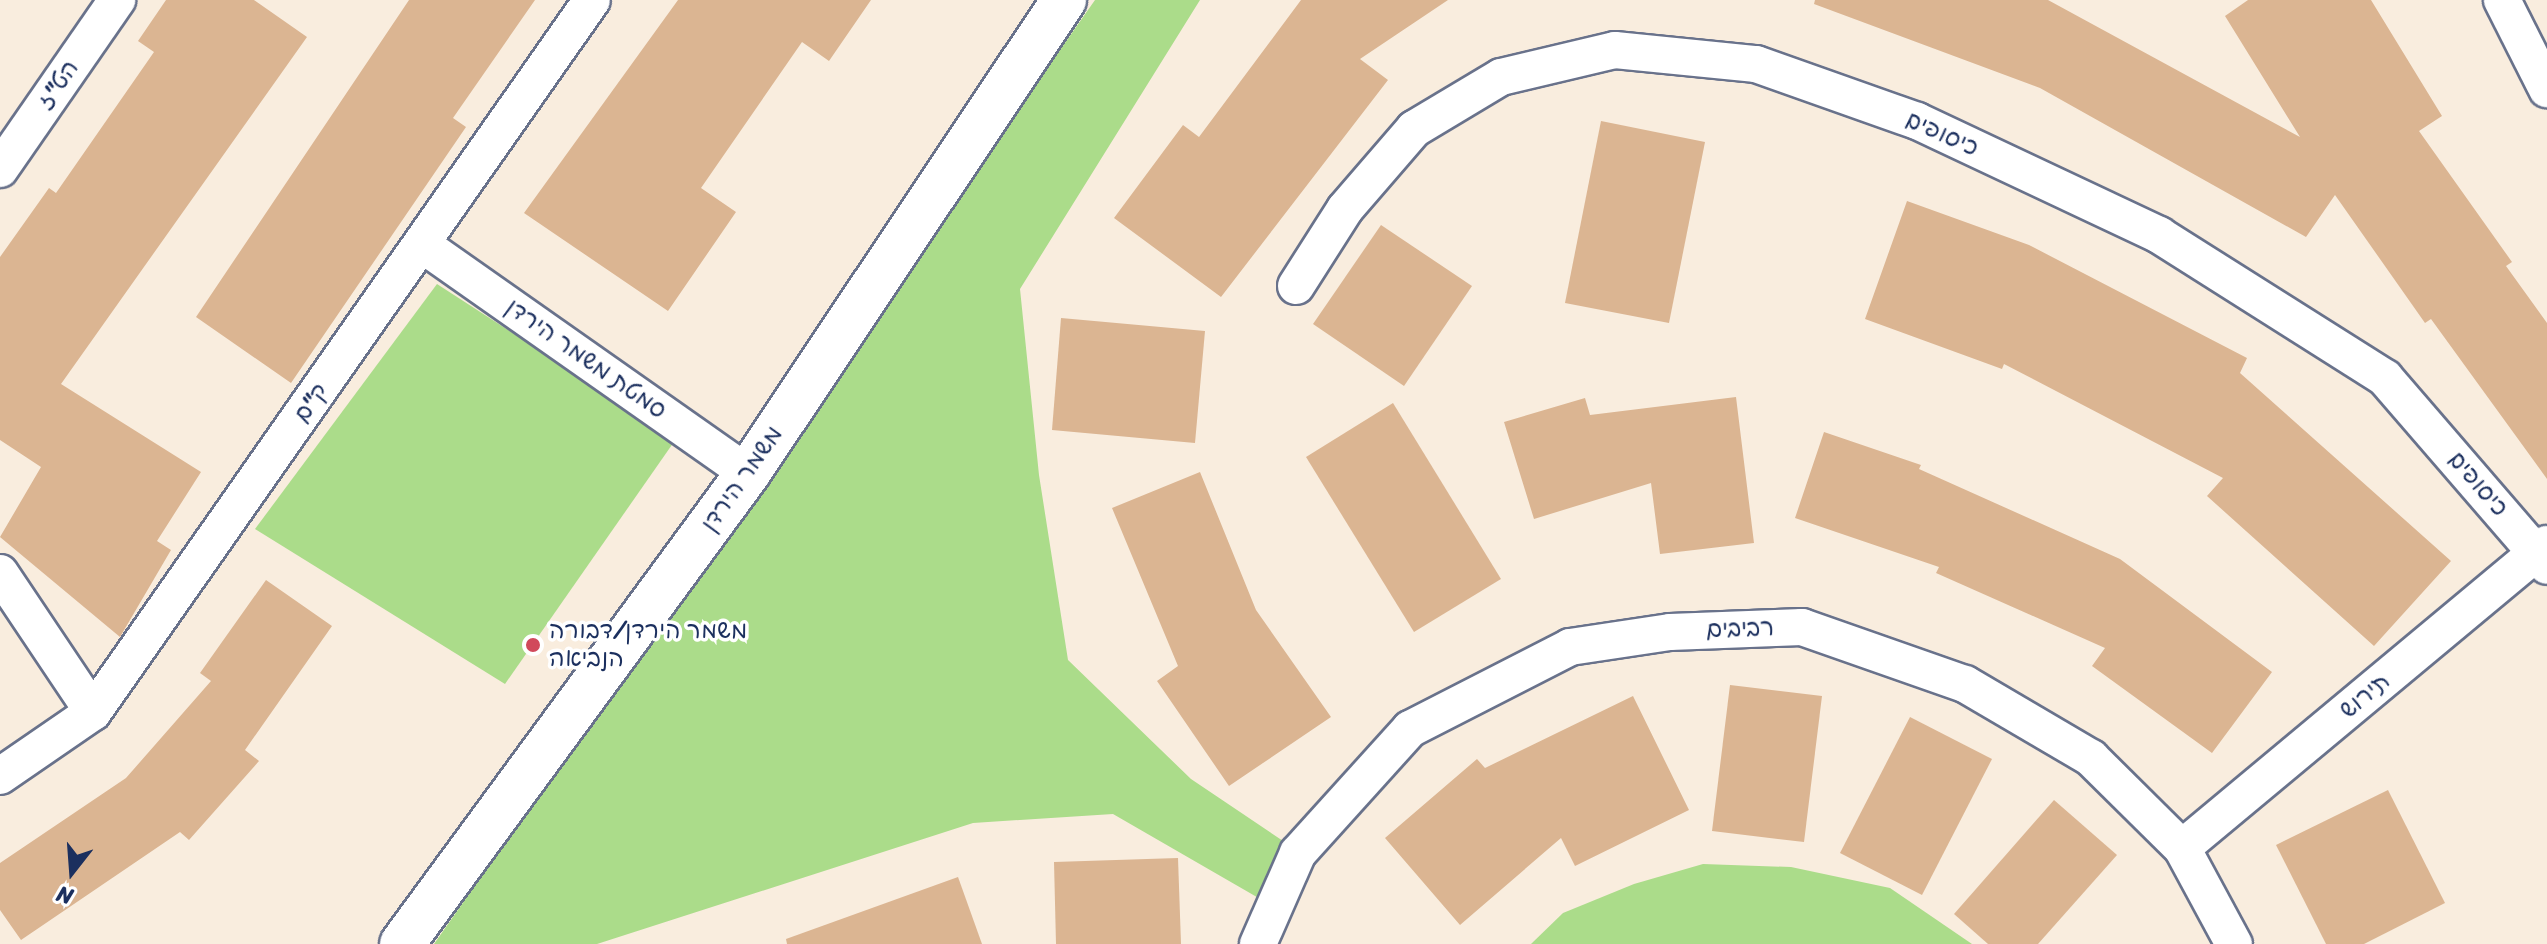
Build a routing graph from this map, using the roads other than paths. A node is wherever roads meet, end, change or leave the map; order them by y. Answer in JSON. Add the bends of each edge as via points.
{"nodes":[{"id":1,"x":117,"y":0,"type":"edge"},
{"id":2,"x":592,"y":0,"type":"edge"},
{"id":3,"x":1064,"y":0,"type":"edge"},
{"id":4,"x":2502,"y":0,"type":"edge"},
{"id":5,"x":2547,"y":89,"type":"edge"},
{"id":6,"x":0,"y":169,"type":"edge"},
{"id":7,"x":423,"y":245,"type":"junction"},
{"id":8,"x":1296,"y":286,"type":"dead end"},
{"id":9,"x":748,"y":473,"type":"junction"},
{"id":10,"x":2544,"y":554,"type":"edge"},
{"id":11,"x":0,"y":573,"type":"edge"},
{"id":12,"x":93,"y":712,"type":"junction"},
{"id":13,"x":0,"y":776,"type":"edge"},
{"id":14,"x":2182,"y":848,"type":"junction"},
{"id":15,"x":402,"y":944,"type":"edge"},
{"id":16,"x":1258,"y":944,"type":"edge"},
{"id":17,"x":2234,"y":944,"type":"edge"}],
"edges":[{"from":1,"to":6,"type":"street","name":"הט\"ז"},
{"from":2,"to":7,"type":"street","name":"ק\"ם"},
{"from":3,"to":9,"type":"street","name":"משמר הירדן"},
{"from":4,"to":5,"type":"street"},
{"from":7,"to":9,"type":"street","name":"סמטת משמר הירדן"},
{"from":7,"to":12,"type":"street","name":"ק\"ם"},
{"from":8,"to":10,"type":"street","name":"כיסופים","via":[[1345,209],[1414,129],[1501,77],[1615,50],[1756,64],[1917,121],[2159,235],[2385,378]]},
{"from":9,"to":15,"type":"street","name":"משמר הירדן"},
{"from":10,"to":14,"type":"street","name":"תירוש"},
{"from":11,"to":12,"type":"street"},
{"from":12,"to":13,"type":"street","name":"ק\"ם"},
{"from":14,"to":16,"type":"street","name":"רביבים","via":[[2091,758],[1965,684],[1802,627],[1670,632],[1570,647],[1410,729],[1298,853]]},
{"from":14,"to":17,"type":"street","name":"רביבים"}]}
